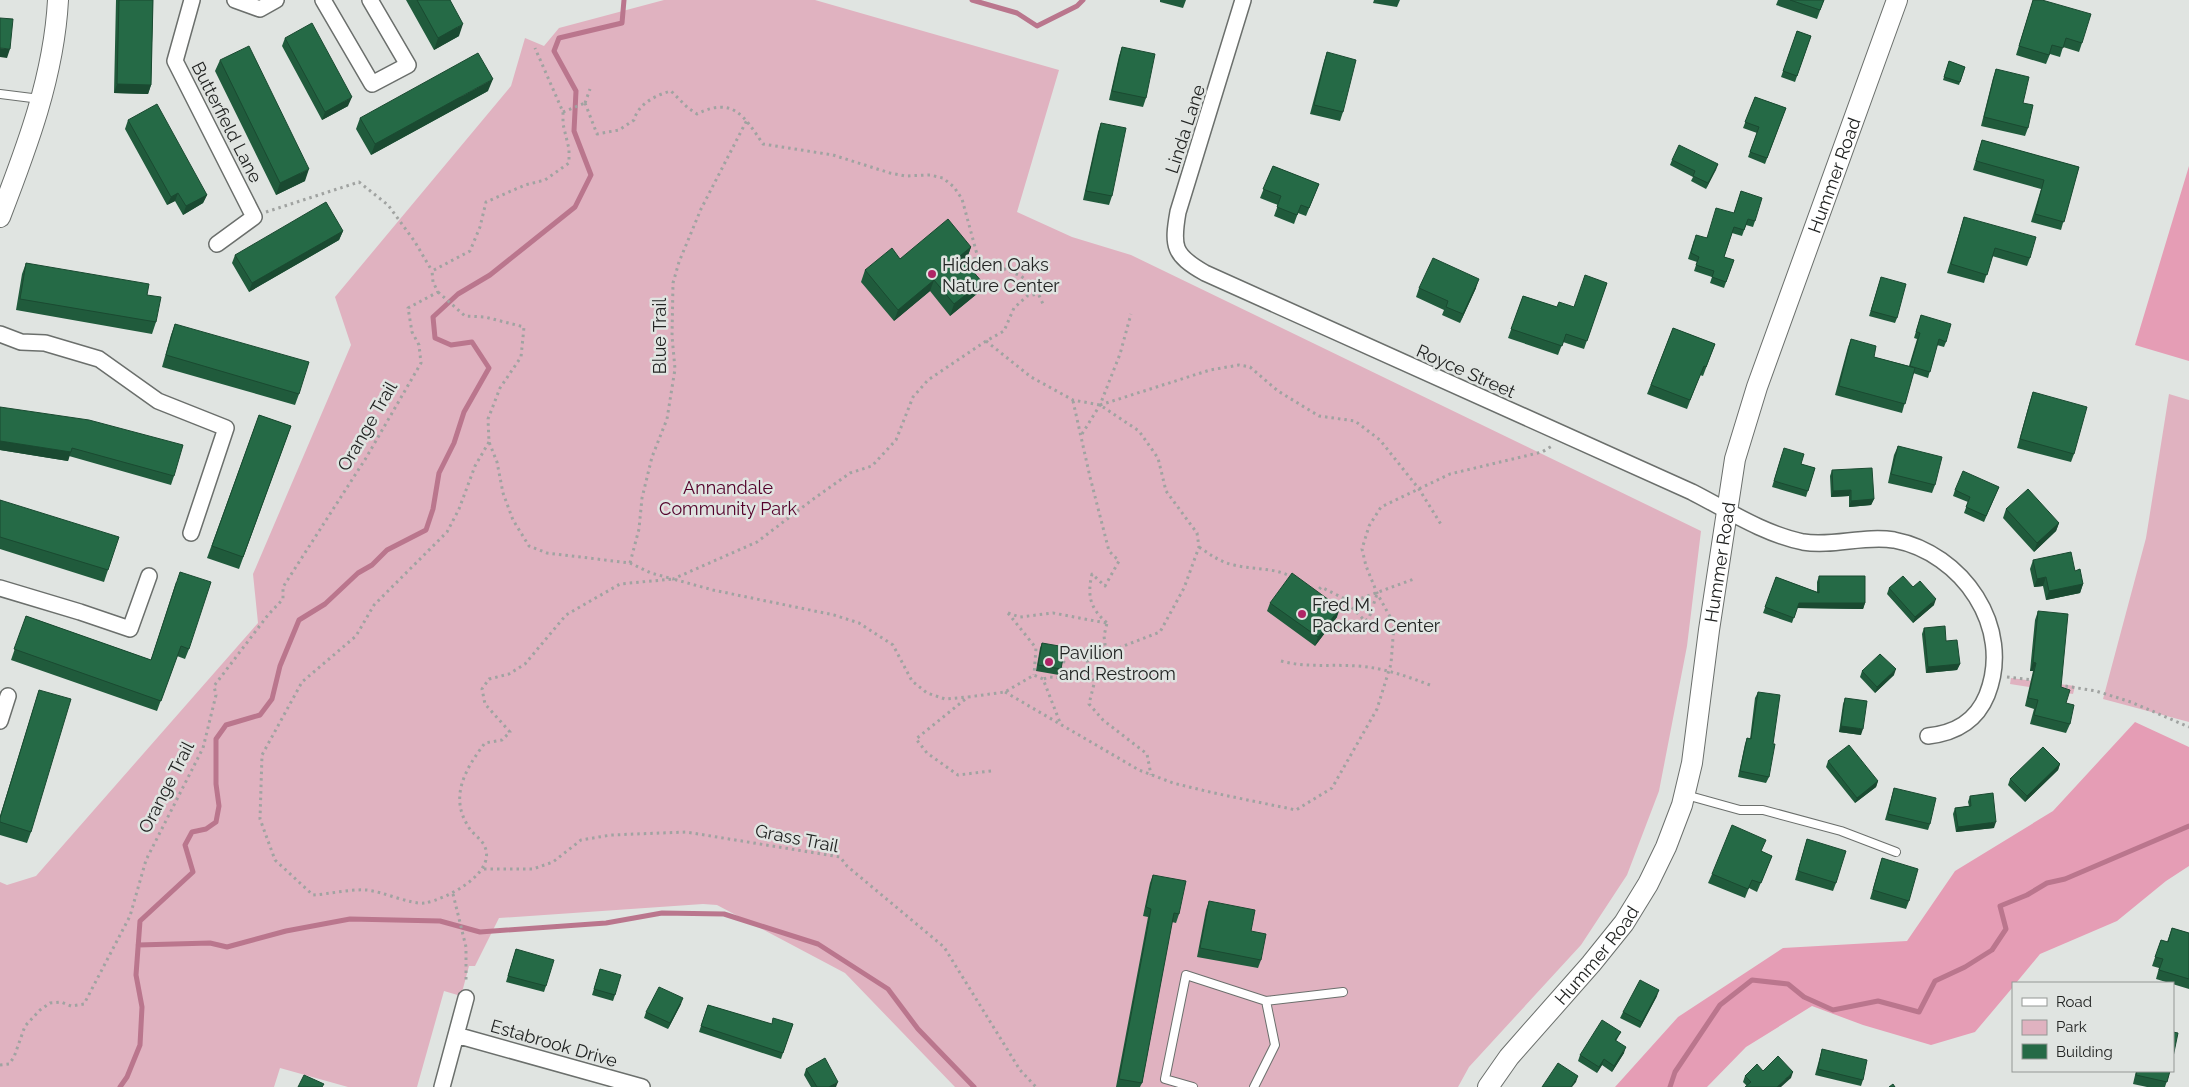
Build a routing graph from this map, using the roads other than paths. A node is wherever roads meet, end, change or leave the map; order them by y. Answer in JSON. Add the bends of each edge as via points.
{"nodes":[{"id":1,"x":58,"y":0,"type":"edge"},
{"id":2,"x":192,"y":0,"type":"edge"},
{"id":3,"x":236,"y":0,"type":"edge"},
{"id":4,"x":276,"y":0,"type":"edge"},
{"id":5,"x":323,"y":0,"type":"edge"},
{"id":6,"x":370,"y":0,"type":"edge"},
{"id":7,"x":1244,"y":0,"type":"edge"},
{"id":8,"x":1897,"y":0,"type":"edge"},
{"id":9,"x":0,"y":94,"type":"edge"},
{"id":10,"x":42,"y":99,"type":"junction"},
{"id":11,"x":2,"y":206,"type":"edge"},
{"id":12,"x":217,"y":244,"type":"dead end"},
{"id":13,"x":1191,"y":265,"type":"joint"},
{"id":14,"x":0,"y":334,"type":"edge"},
{"id":15,"x":1726,"y":510,"type":"junction"},
{"id":16,"x":191,"y":533,"type":"dead end"},
{"id":17,"x":149,"y":576,"type":"dead end"},
{"id":18,"x":0,"y":588,"type":"edge"},
{"id":19,"x":8,"y":696,"type":"dead end"},
{"id":20,"x":0,"y":721,"type":"edge"},
{"id":21,"x":1928,"y":736,"type":"dead end"},
{"id":22,"x":1684,"y":794,"type":"junction"},
{"id":23,"x":1896,"y":852,"type":"dead end"},
{"id":24,"x":1342,"y":992,"type":"dead end"},
{"id":25,"x":466,"y":998,"type":"road end"},
{"id":26,"x":1266,"y":1001,"type":"junction"},
{"id":27,"x":456,"y":1035,"type":"junction"},
{"id":28,"x":442,"y":1087,"type":"edge"},
{"id":29,"x":642,"y":1087,"type":"edge"},
{"id":30,"x":1194,"y":1087,"type":"edge"},
{"id":31,"x":1254,"y":1087,"type":"edge"},
{"id":32,"x":1488,"y":1087,"type":"edge"}],
"edges":[{"from":1,"to":10,"type":"main road"},
{"from":2,"to":12,"type":"street","name":"Butterfield Lane","via":[[175,61],[254,217]]},
{"from":3,"to":4,"type":"street","via":[[260,9]]},
{"from":5,"to":6,"type":"street","via":[[372,84],[408,65]]},
{"from":7,"to":13,"type":"street","name":"Linda Lane","via":[[1178,212],[1174,236],[1176,247]]},
{"from":8,"to":15,"type":"main road","name":"Hummer Road","via":[[1750,409]]},
{"from":9,"to":10,"type":"lane"},
{"from":10,"to":11,"type":"main road","via":[[25,153]]},
{"from":13,"to":15,"type":"street","name":"Royce Street"},
{"from":14,"to":16,"type":"street","via":[[20,342],[45,343],[99,359],[158,401],[226,428]]},
{"from":15,"to":21,"type":"street","name":"Royce Street","via":[[1768,531],[1802,542],[1872,539],[1915,545],[1958,572],[1984,611],[1990,630],[1992,675],[1987,694],[1970,720],[1944,734]]},
{"from":15,"to":22,"type":"main road","name":"Hummer Road","via":[[1693,754]]},
{"from":17,"to":18,"type":"street","via":[[130,629]]},
{"from":19,"to":20,"type":"street"},
{"from":22,"to":23,"type":"lane","via":[[1740,810],[1763,810],[1841,831]]},
{"from":22,"to":32,"type":"main road","name":"Hummer Road","via":[[1666,847],[1624,922],[1508,1057]]},
{"from":24,"to":26,"type":"lane"},
{"from":25,"to":27,"type":"street"},
{"from":26,"to":30,"type":"lane","via":[[1186,976],[1165,1079]]},
{"from":26,"to":31,"type":"lane","via":[[1275,1045]]},
{"from":27,"to":28,"type":"street"},
{"from":27,"to":29,"type":"street","name":"Estabrook Drive"}]}
